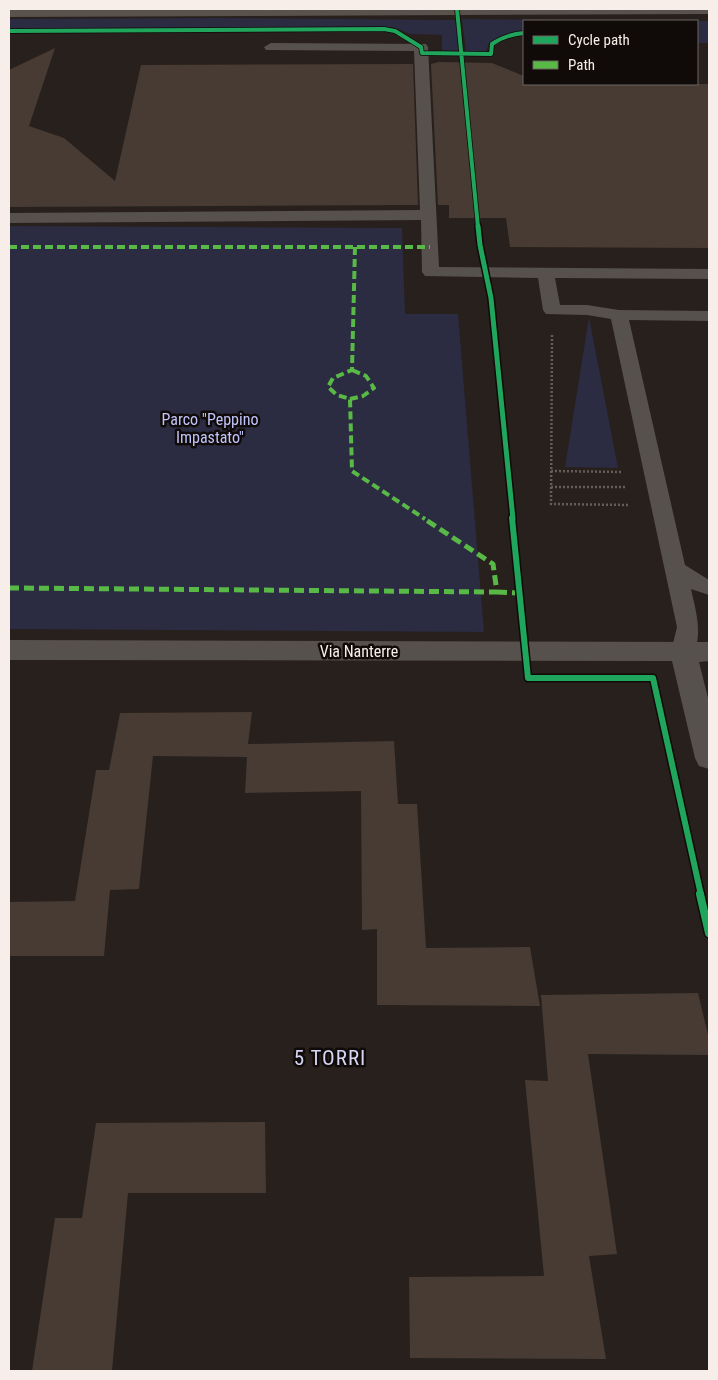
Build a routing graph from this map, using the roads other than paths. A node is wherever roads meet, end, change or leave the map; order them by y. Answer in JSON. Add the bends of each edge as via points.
{"nodes":[{"id":1,"x":520,"y":10,"type":"edge"},
{"id":2,"x":622,"y":10,"type":"edge"},
{"id":3,"x":709,"y":10,"type":"edge"},
{"id":4,"x":9,"y":13,"type":"edge"},
{"id":5,"x":271,"y":47,"type":"dead end"},
{"id":6,"x":429,"y":215,"type":"junction"},
{"id":7,"x":9,"y":218,"type":"edge"},
{"id":8,"x":546,"y":273,"type":"junction"},
{"id":9,"x":709,"y":274,"type":"edge"},
{"id":10,"x":619,"y":315,"type":"junction"},
{"id":11,"x":709,"y":316,"type":"edge"},
{"id":12,"x":674,"y":568,"type":"junction"},
{"id":13,"x":709,"y":588,"type":"edge"},
{"id":14,"x":9,"y":650,"type":"edge"},
{"id":15,"x":696,"y":652,"type":"edge"},
{"id":16,"x":709,"y":758,"type":"edge"}],
"edges":[{"from":1,"to":2,"type":"main road"},
{"from":1,"to":4,"type":"main road"},
{"from":2,"to":3,"type":"main road"},
{"from":5,"to":6,"type":"lane","via":[[421,46]]},
{"from":6,"to":7,"type":"lane"},
{"from":6,"to":8,"type":"lane","via":[[431,272]]},
{"from":8,"to":9,"type":"lane"},
{"from":8,"to":10,"type":"lane","via":[[552,310],[588,310]]},
{"from":10,"to":11,"type":"lane"},
{"from":10,"to":12,"type":"lane"},
{"from":12,"to":13,"type":"lane"},
{"from":12,"to":15,"type":"lane"},
{"from":14,"to":15,"type":"street","name":"Via Nanterre"},
{"from":15,"to":16,"type":"street"}]}
